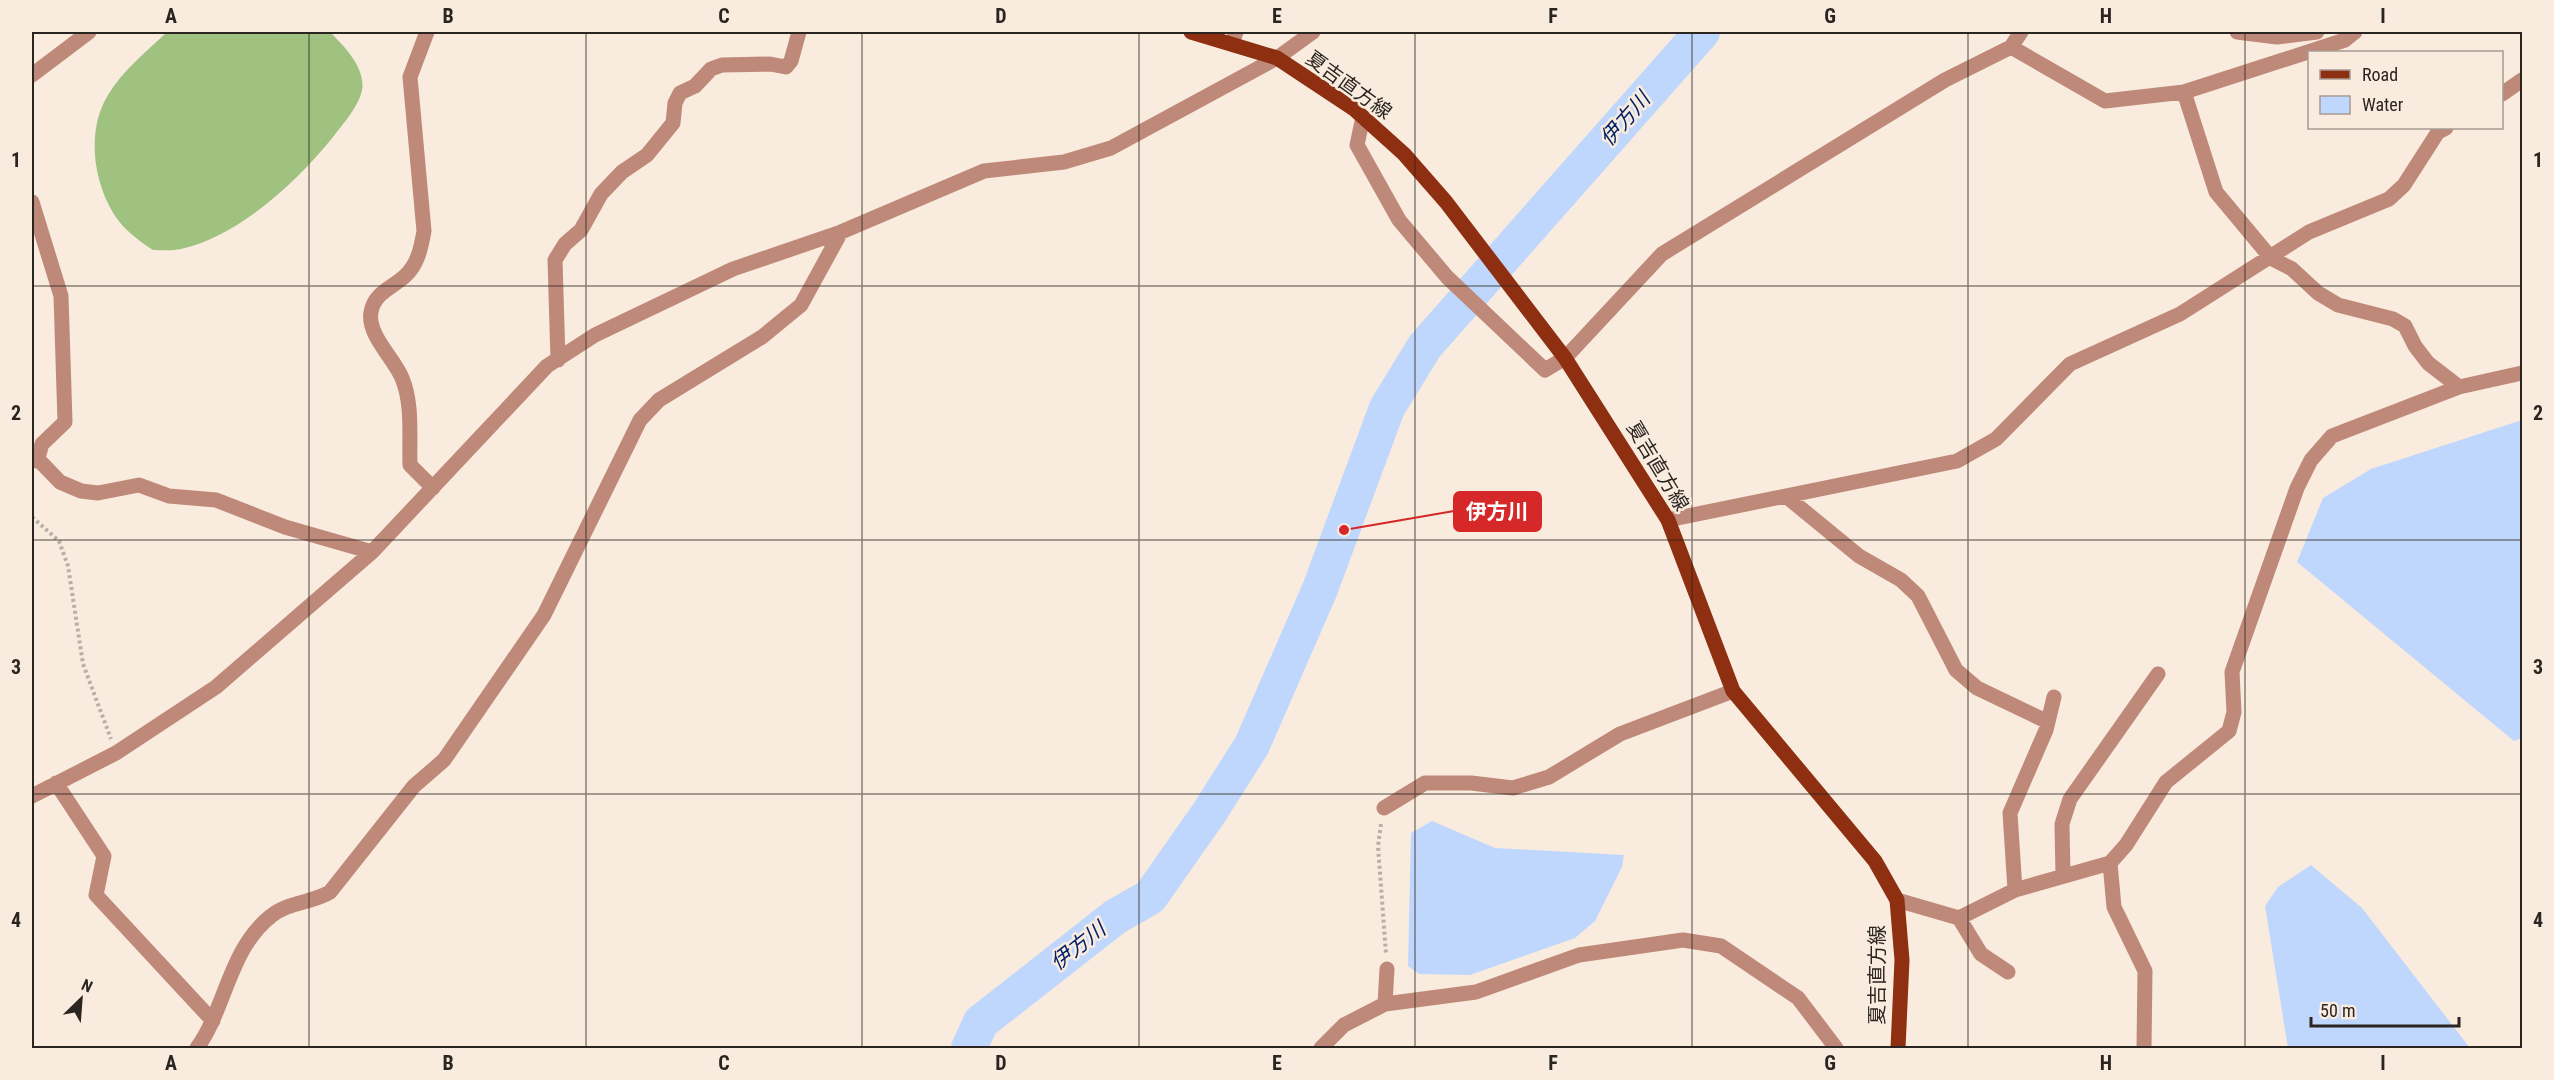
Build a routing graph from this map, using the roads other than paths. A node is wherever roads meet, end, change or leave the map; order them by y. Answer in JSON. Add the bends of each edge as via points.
{"nodes":[{"id":1,"x":89,"y":32,"type":"edge"},
{"id":2,"x":427,"y":32,"type":"edge"},
{"id":3,"x":799,"y":32,"type":"edge"},
{"id":4,"x":1191,"y":32,"type":"edge"},
{"id":5,"x":1313,"y":32,"type":"edge"},
{"id":6,"x":2021,"y":32,"type":"edge"},
{"id":7,"x":2237,"y":32,"type":"edge"},
{"id":8,"x":2317,"y":32,"type":"edge"},
{"id":9,"x":2355,"y":32,"type":"edge"},
{"id":10,"x":1234,"y":38,"type":"edge"},
{"id":11,"x":2011,"y":46,"type":"junction"},
{"id":12,"x":2312,"y":51,"type":"edge"},
{"id":13,"x":2308,"y":52,"type":"edge"},
{"id":14,"x":1277,"y":58,"type":"junction"},
{"id":15,"x":32,"y":75,"type":"edge"},
{"id":16,"x":2523,"y":80,"type":"edge"},
{"id":17,"x":2184,"y":92,"type":"junction"},
{"id":18,"x":2503,"y":93,"type":"edge"},
{"id":19,"x":1363,"y":117,"type":"junction"},
{"id":20,"x":2444,"y":129,"type":"edge"},
{"id":21,"x":32,"y":202,"type":"edge"},
{"id":22,"x":842,"y":232,"type":"junction"},
{"id":23,"x":2271,"y":258,"type":"junction"},
{"id":24,"x":1565,"y":358,"type":"junction"},
{"id":25,"x":558,"y":360,"type":"junction"},
{"id":26,"x":2523,"y":373,"type":"edge"},
{"id":27,"x":2460,"y":387,"type":"junction"},
{"id":28,"x":34,"y":457,"type":"edge"},
{"id":29,"x":434,"y":488,"type":"junction"},
{"id":30,"x":1787,"y":497,"type":"junction"},
{"id":31,"x":1668,"y":520,"type":"junction"},
{"id":32,"x":372,"y":552,"type":"junction"},
{"id":33,"x":2158,"y":674,"type":"dead end"},
{"id":34,"x":1733,"y":691,"type":"junction"},
{"id":35,"x":2054,"y":697,"type":"dead end"},
{"id":36,"x":2048,"y":722,"type":"junction"},
{"id":37,"x":56,"y":783,"type":"junction"},
{"id":38,"x":32,"y":796,"type":"edge"},
{"id":39,"x":1384,"y":808,"type":"road end"},
{"id":40,"x":2110,"y":863,"type":"junction"},
{"id":41,"x":2063,"y":876,"type":"junction"},
{"id":42,"x":2015,"y":890,"type":"junction"},
{"id":43,"x":1897,"y":900,"type":"junction"},
{"id":44,"x":1959,"y":918,"type":"junction"},
{"id":45,"x":1387,"y":969,"type":"road end"},
{"id":46,"x":2008,"y":972,"type":"dead end"},
{"id":47,"x":1385,"y":1004,"type":"junction"},
{"id":48,"x":213,"y":1021,"type":"junction"},
{"id":49,"x":1336,"y":1043,"type":"edge"},
{"id":50,"x":197,"y":1048,"type":"edge"},
{"id":51,"x":1321,"y":1048,"type":"edge"},
{"id":52,"x":1836,"y":1048,"type":"edge"},
{"id":53,"x":1898,"y":1048,"type":"edge"},
{"id":54,"x":2144,"y":1048,"type":"edge"}],
"edges":[{"from":1,"to":15,"type":"street"},
{"from":2,"to":29,"type":"street","via":[[410,77],[424,231],[420,255],[406,275],[377,297],[370,313],[374,330],[403,378],[409,409],[410,465]]},
{"from":3,"to":25,"type":"street","via":[[786,67],[722,65],[680,93],[673,123],[647,155],[622,172],[601,194],[581,230],[555,260]]},
{"from":4,"to":10,"type":"main road","name":"夏吉直方線"},
{"from":5,"to":14,"type":"street"},
{"from":6,"to":11,"type":"street"},
{"from":7,"to":8,"type":"street","via":[[2277,38]]},
{"from":9,"to":12,"type":"street","via":[[2346,40]]},
{"from":10,"to":14,"type":"main road","name":"夏吉直方線"},
{"from":11,"to":17,"type":"street","via":[[2105,100]]},
{"from":11,"to":24,"type":"street","via":[[1945,80],[1662,254]]},
{"from":13,"to":17,"type":"street"},
{"from":14,"to":19,"type":"main road","name":"夏吉直方線"},
{"from":14,"to":22,"type":"street","via":[[1111,148],[1064,162],[984,171]]},
{"from":16,"to":18,"type":"street"},
{"from":17,"to":23,"type":"street","via":[[2216,192]]},
{"from":19,"to":24,"type":"main road","name":"夏吉直方線","via":[[1404,154],[1476,240]]},
{"from":19,"to":24,"type":"street","via":[[1357,145],[1399,220],[1448,278],[1545,370]]},
{"from":20,"to":23,"type":"street","via":[[2438,132],[2404,185],[2389,199],[2309,232]]},
{"from":21,"to":28,"type":"street","via":[[61,296],[65,355],[65,422]]},
{"from":22,"to":25,"type":"street","via":[[733,269],[595,335]]},
{"from":22,"to":48,"type":"street","via":[[801,304],[762,337],[659,400],[640,420],[544,615],[444,760],[414,786],[330,891],[318,900],[295,904],[272,915],[260,928],[232,971]]},
{"from":23,"to":27,"type":"street","via":[[2338,305],[2393,319],[2405,326],[2428,363]]},
{"from":23,"to":30,"type":"street","via":[[2180,314],[2070,364],[1996,439],[1957,461]]},
{"from":24,"to":31,"type":"main road","name":"夏吉直方線"},
{"from":25,"to":29,"type":"street","via":[[547,366]]},
{"from":26,"to":27,"type":"street"},
{"from":27,"to":40,"type":"street","via":[[2332,436],[2311,460],[2297,488],[2232,672],[2234,712],[2229,731],[2166,782]]},
{"from":28,"to":32,"type":"street","via":[[60,482],[81,491],[98,493],[139,485],[169,496],[216,500],[285,527]]},
{"from":29,"to":32,"type":"street"},
{"from":30,"to":31,"type":"street"},
{"from":30,"to":36,"type":"street","via":[[1859,556],[1900,580],[1918,596],[1956,670],[1977,688]]},
{"from":31,"to":34,"type":"main road","name":"夏吉直方線"},
{"from":32,"to":37,"type":"street","via":[[216,687],[116,753]]},
{"from":33,"to":41,"type":"street","via":[[2070,799],[2062,824]]},
{"from":34,"to":39,"type":"street","via":[[1620,734],[1549,777],[1513,788],[1425,783]]},
{"from":34,"to":43,"type":"main road","name":"夏吉直方線","via":[[1875,861]]},
{"from":35,"to":36,"type":"street"},
{"from":36,"to":42,"type":"street","via":[[2010,813]]},
{"from":37,"to":38,"type":"street"},
{"from":37,"to":48,"type":"street","via":[[104,856],[96,895]]},
{"from":40,"to":41,"type":"street"},
{"from":40,"to":54,"type":"street","via":[[2114,907],[2145,971]]},
{"from":41,"to":42,"type":"street"},
{"from":42,"to":44,"type":"street"},
{"from":43,"to":44,"type":"street"},
{"from":43,"to":53,"type":"main road","name":"夏吉直方線","via":[[1902,960]]},
{"from":44,"to":46,"type":"street","via":[[1981,954]]},
{"from":45,"to":47,"type":"street"},
{"from":47,"to":49,"type":"street","via":[[1344,1025]]},
{"from":47,"to":52,"type":"street","via":[[1476,992],[1579,956],[1683,940],[1721,946],[1798,998]]},
{"from":48,"to":50,"type":"street"},
{"from":49,"to":51,"type":"street"}]}
